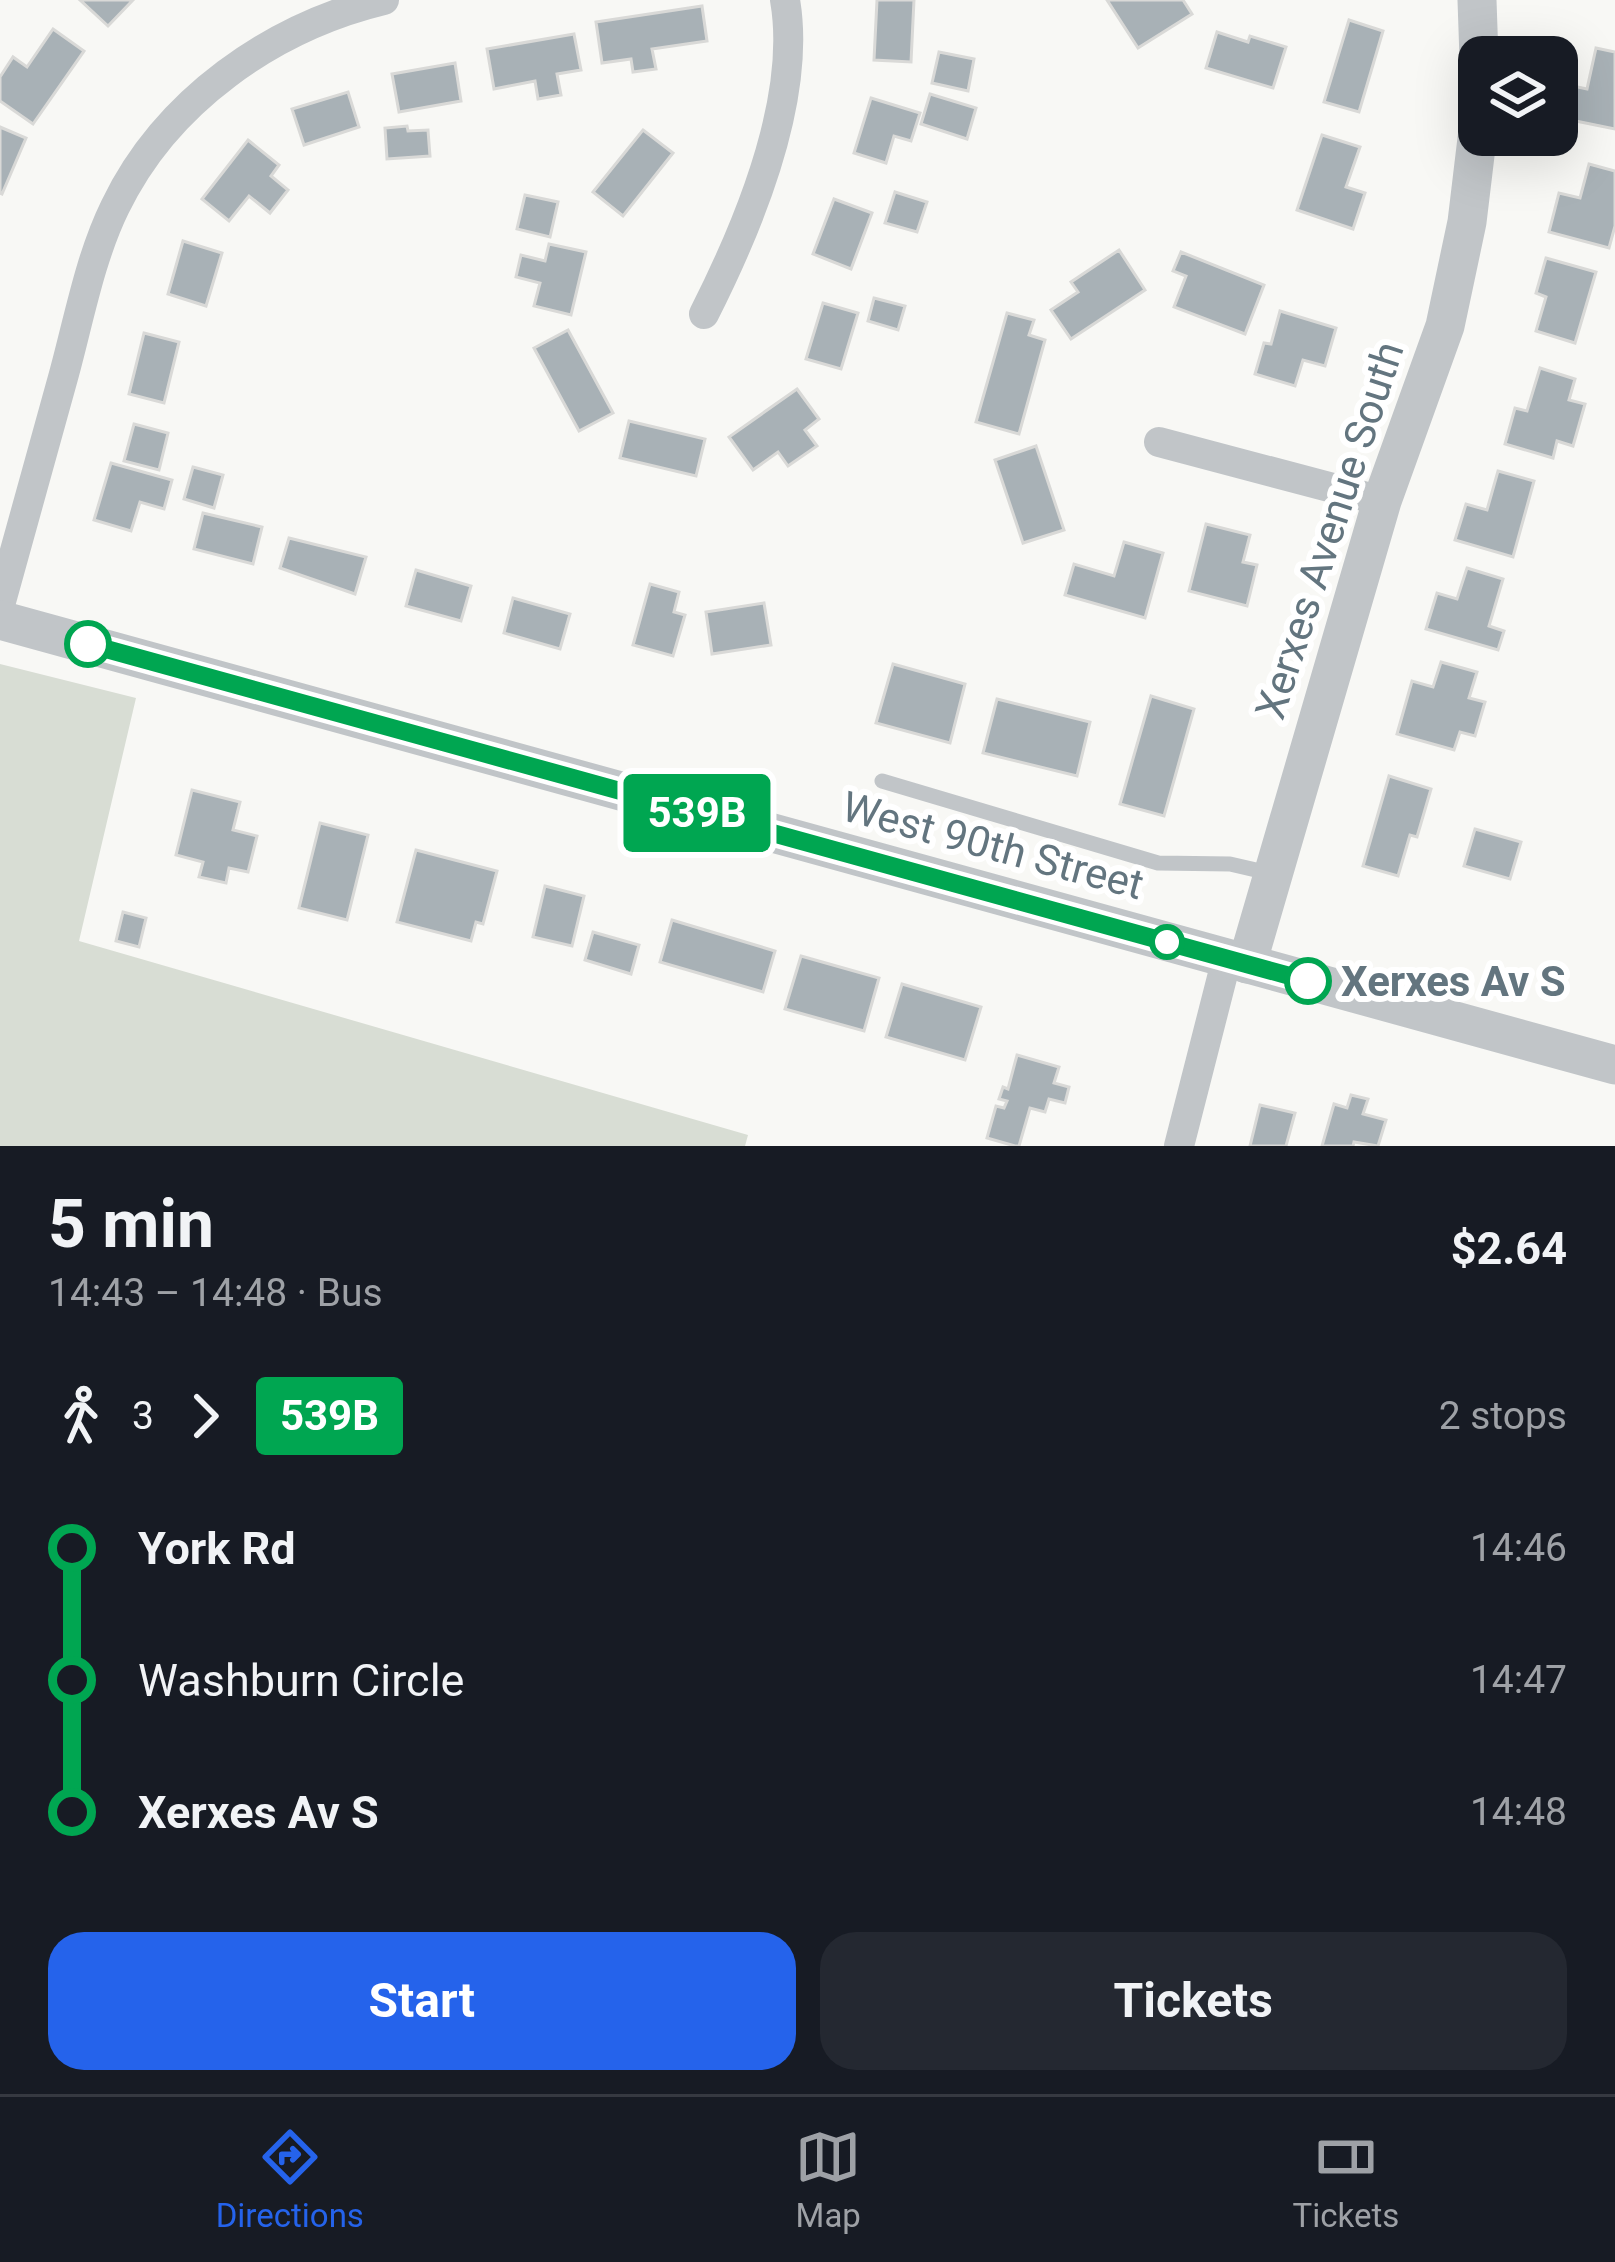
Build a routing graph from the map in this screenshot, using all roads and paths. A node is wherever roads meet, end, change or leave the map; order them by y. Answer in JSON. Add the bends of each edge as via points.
{"nodes":[{"id":1,"x":384,"y":0,"type":"edge"},
{"id":2,"x":785,"y":0,"type":"edge"},
{"id":3,"x":1477,"y":0,"type":"edge"},
{"id":4,"x":1478,"y":36,"type":"edge"},
{"id":5,"x":1475,"y":156,"type":"edge"},
{"id":6,"x":704,"y":314,"type":"dead end"},
{"id":7,"x":1159,"y":442,"type":"dead end"},
{"id":8,"x":1382,"y":501,"type":"junction"},
{"id":9,"x":0,"y":605,"type":"edge"},
{"id":10,"x":0,"y":620,"type":"edge"},
{"id":11,"x":882,"y":781,"type":"dead end"},
{"id":12,"x":1273,"y":874,"type":"junction"},
{"id":13,"x":1237,"y":961,"type":"junction"},
{"id":14,"x":1615,"y":1065,"type":"edge"},
{"id":15,"x":1179,"y":1146,"type":"edge"}],
"edges":[{"from":1,"to":9,"type":"street","via":[[299,30],[242,62],[148,152],[115,207],[92,269]]},
{"from":2,"to":6,"type":"street","via":[[788,81],[732,258]]},
{"from":3,"to":4,"type":"street"},
{"from":5,"to":8,"type":"street","name":"Xerxes Avenue South","via":[[1445,326]]},
{"from":7,"to":8,"type":"street"},
{"from":8,"to":12,"type":"street","name":"Xerxes Avenue South"},
{"from":10,"to":13,"type":"street","name":"West 90th Street"},
{"from":11,"to":12,"type":"lane","via":[[1158,863],[1230,863]]},
{"from":12,"to":13,"type":"street","name":"Xerxes Avenue South"},
{"from":13,"to":14,"type":"street","name":"West 90th Street"},
{"from":13,"to":15,"type":"street"}]}
